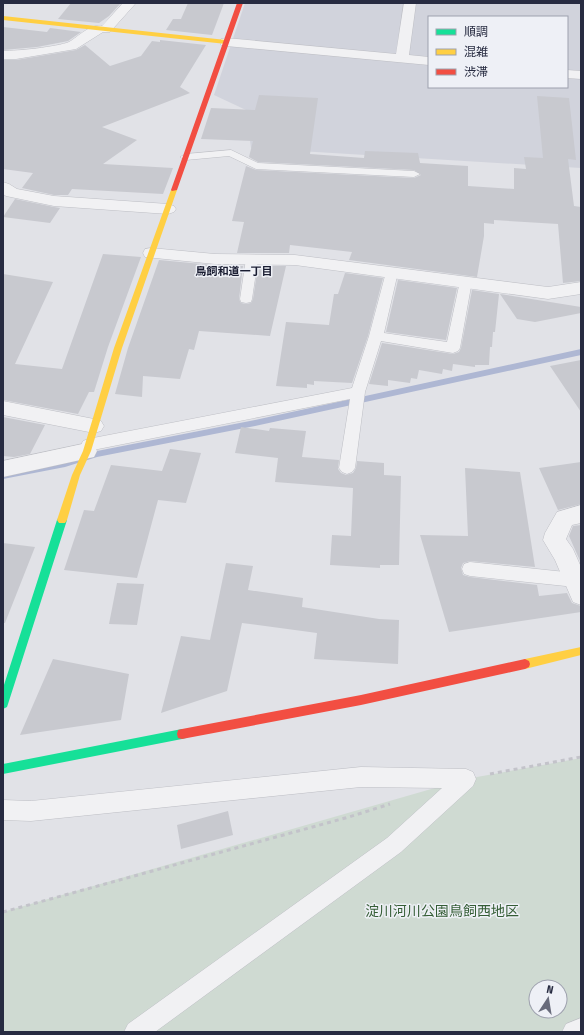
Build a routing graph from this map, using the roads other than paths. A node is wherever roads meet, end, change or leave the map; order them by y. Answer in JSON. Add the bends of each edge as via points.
{"nodes":[{"id":1,"x":130,"y":3,"type":"edge"},
{"id":2,"x":240,"y":3,"type":"edge"},
{"id":3,"x":410,"y":3,"type":"edge"},
{"id":4,"x":3,"y":18,"type":"edge"},
{"id":5,"x":102,"y":29,"type":"junction"},
{"id":6,"x":226,"y":42,"type":"junction"},
{"id":7,"x":3,"y":55,"type":"edge"},
{"id":8,"x":402,"y":58,"type":"junction"},
{"id":9,"x":428,"y":61,"type":"edge"},
{"id":10,"x":568,"y":74,"type":"edge"},
{"id":11,"x":581,"y":75,"type":"edge"},
{"id":12,"x":186,"y":157,"type":"junction"},
{"id":13,"x":414,"y":174,"type":"dead end"},
{"id":14,"x":6,"y":195,"type":"edge"},
{"id":15,"x":168,"y":209,"type":"junction"},
{"id":16,"x":151,"y":253,"type":"junction"},
{"id":17,"x":252,"y":259,"type":"junction"},
{"id":18,"x":392,"y":272,"type":"junction"},
{"id":19,"x":466,"y":281,"type":"junction"},
{"id":20,"x":579,"y":292,"type":"edge"},
{"id":21,"x":246,"y":299,"type":"dead end"},
{"id":22,"x":376,"y":336,"type":"junction"},
{"id":23,"x":357,"y":399,"type":"junction"},
{"id":24,"x":3,"y":408,"type":"edge"},
{"id":25,"x":94,"y":426,"type":"junction"},
{"id":26,"x":87,"y":448,"type":"junction"},
{"id":27,"x":347,"y":468,"type":"dead end"},
{"id":28,"x":3,"y":469,"type":"edge"},
{"id":29,"x":581,"y":514,"type":"edge"},
{"id":30,"x":470,"y":568,"type":"dead end"},
{"id":31,"x":578,"y":588,"type":"edge"},
{"id":32,"x":581,"y":651,"type":"edge"},
{"id":33,"x":3,"y":704,"type":"edge"},
{"id":34,"x":3,"y":769,"type":"edge"},
{"id":35,"x":3,"y":810,"type":"edge"},
{"id":36,"x":581,"y":1030,"type":"edge"},
{"id":37,"x":136,"y":1032,"type":"edge"},
{"id":38,"x":574,"y":1032,"type":"edge"}],
"edges":[{"from":1,"to":5,"type":"street"},
{"from":2,"to":6,"type":"street"},
{"from":3,"to":8,"type":"street"},
{"from":4,"to":5,"type":"street"},
{"from":5,"to":6,"type":"street"},
{"from":5,"to":7,"type":"street","via":[[71,46]]},
{"from":6,"to":8,"type":"street"},
{"from":6,"to":12,"type":"street"},
{"from":8,"to":9,"type":"street"},
{"from":10,"to":11,"type":"street"},
{"from":12,"to":13,"type":"lane","via":[[231,153],[256,166]]},
{"from":12,"to":15,"type":"street"},
{"from":14,"to":15,"type":"street"},
{"from":15,"to":16,"type":"street"},
{"from":16,"to":17,"type":"street","via":[[215,259]]},
{"from":16,"to":25,"type":"street"},
{"from":17,"to":18,"type":"street","via":[[295,260]]},
{"from":17,"to":21,"type":"lane"},
{"from":18,"to":19,"type":"street"},
{"from":18,"to":22,"type":"lane"},
{"from":19,"to":20,"type":"street","via":[[548,293]]},
{"from":19,"to":22,"type":"lane","via":[[453,348]]},
{"from":22,"to":23,"type":"lane"},
{"from":23,"to":26,"type":"lane"},
{"from":23,"to":27,"type":"lane"},
{"from":24,"to":25,"type":"street"},
{"from":25,"to":26,"type":"street"},
{"from":26,"to":28,"type":"street"},
{"from":26,"to":33,"type":"street","via":[[76,475]]},
{"from":29,"to":31,"type":"street","via":[[565,518],[554,540],[565,556]]},
{"from":30,"to":31,"type":"lane"},
{"from":32,"to":34,"type":"street","via":[[361,700]]},
{"from":35,"to":37,"type":"lane","via":[[30,811],[361,777],[466,779],[394,845]]},
{"from":36,"to":38,"type":"lane"}]}
